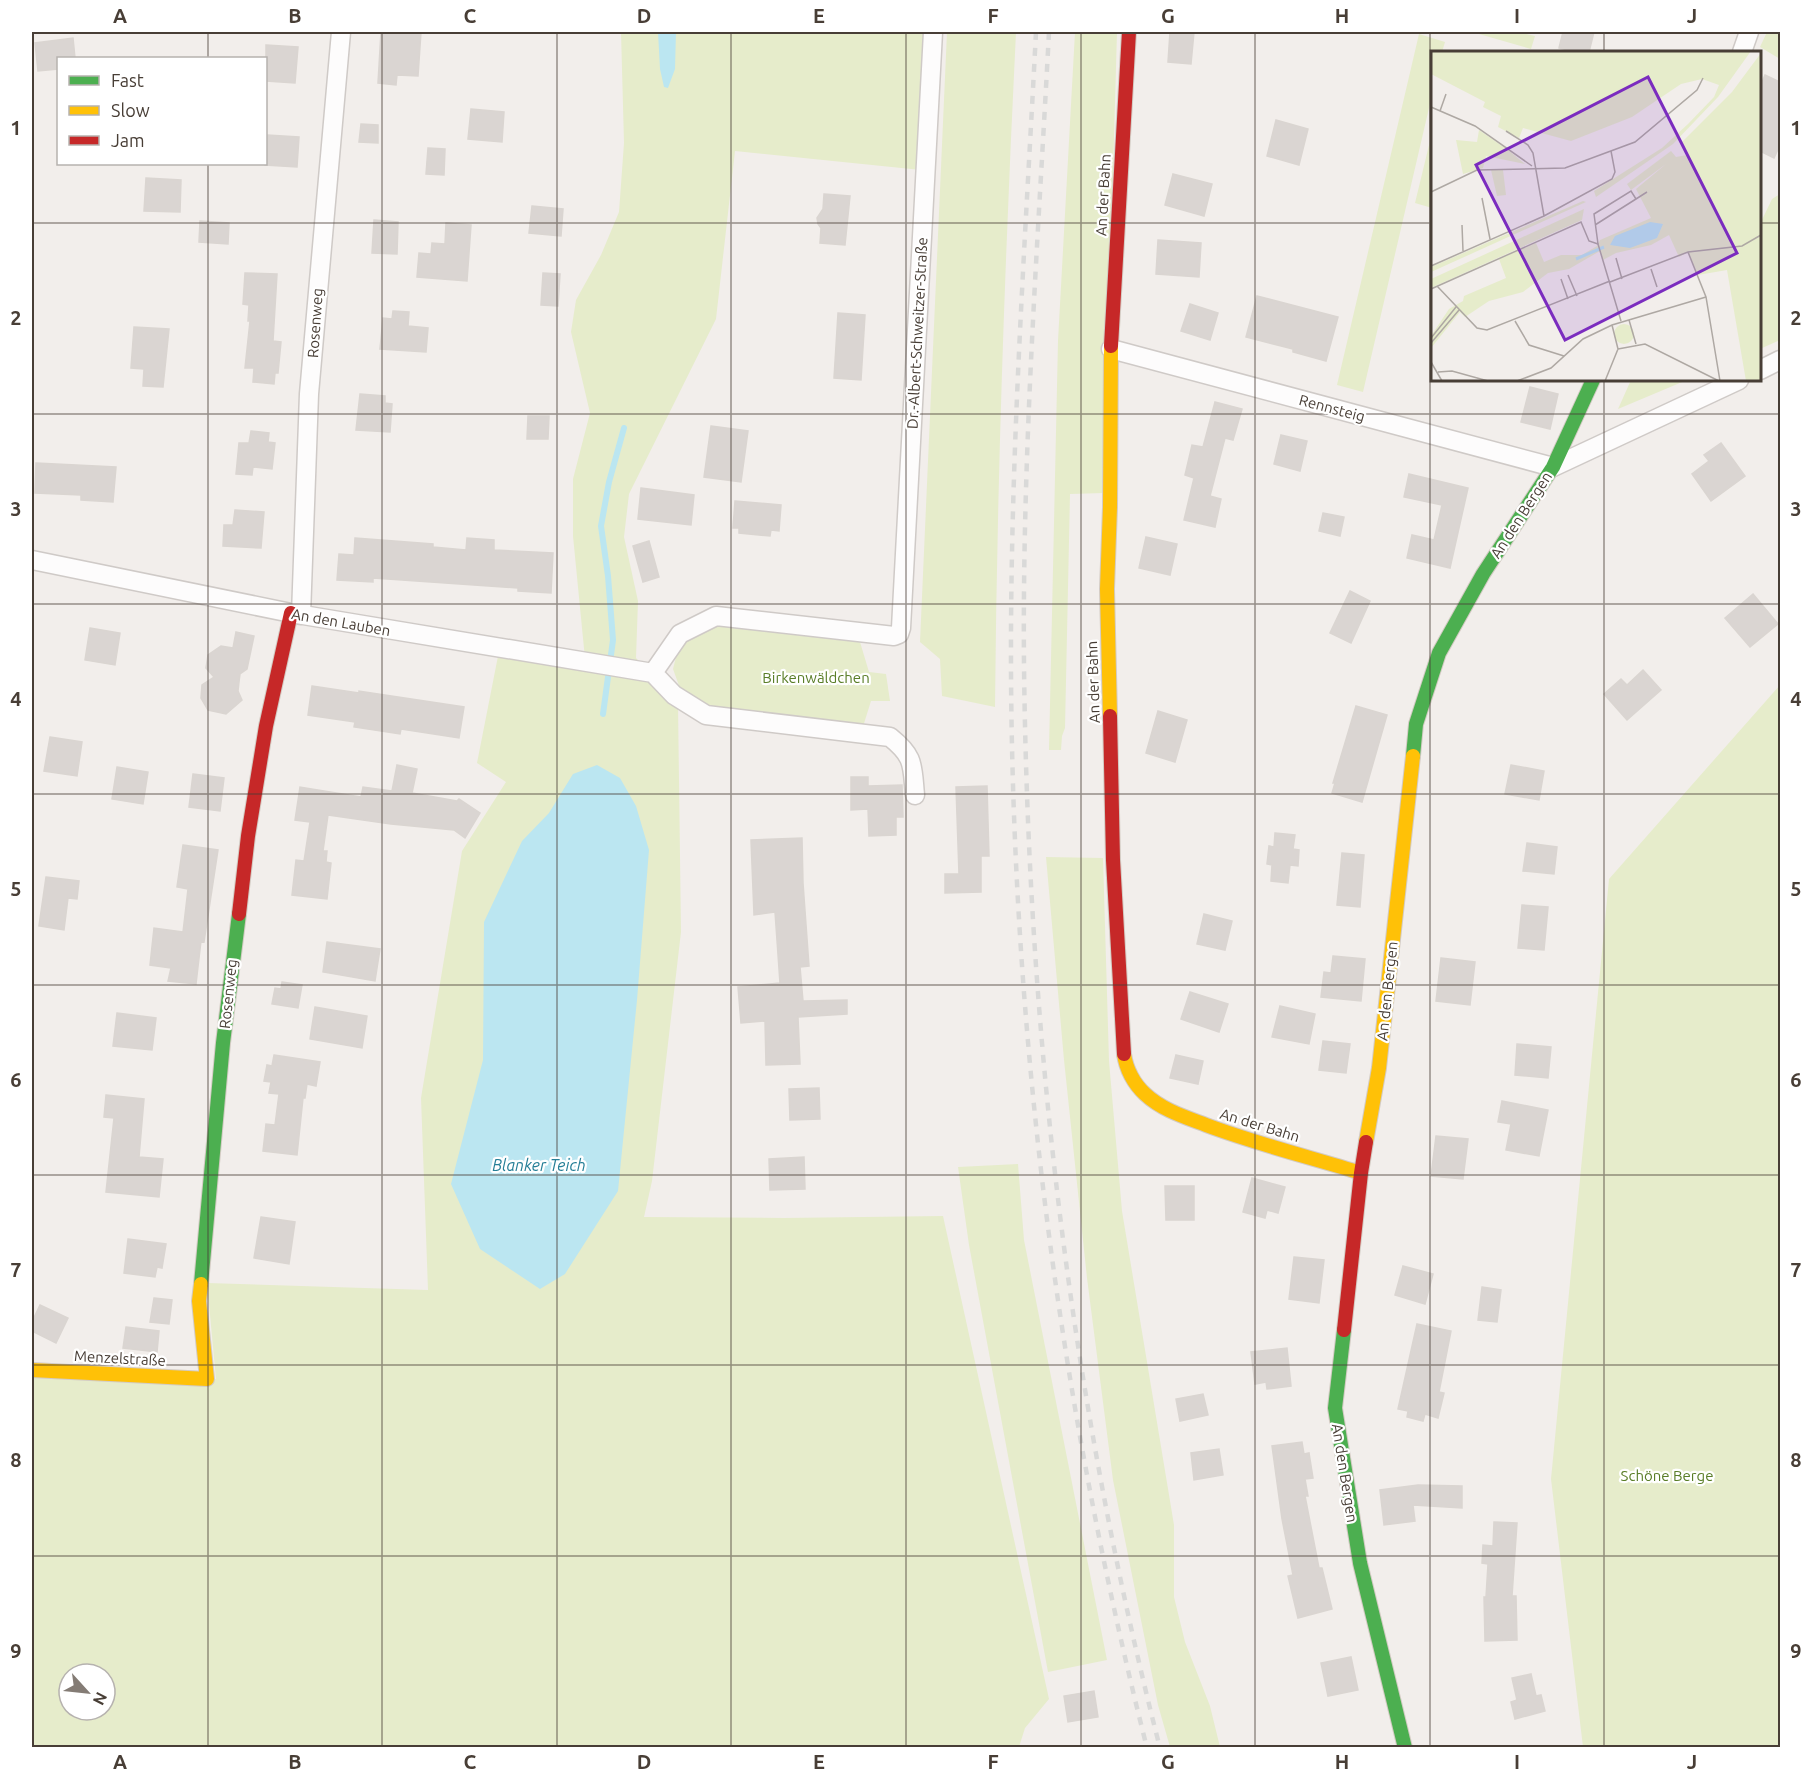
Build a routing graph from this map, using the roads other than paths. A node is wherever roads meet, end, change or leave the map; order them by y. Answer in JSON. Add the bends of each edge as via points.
{"nodes":[{"id":1,"x":341,"y":32,"type":"edge"},
{"id":2,"x":933,"y":32,"type":"edge"},
{"id":3,"x":1129,"y":32,"type":"edge"},
{"id":4,"x":1749,"y":32,"type":"edge"},
{"id":5,"x":1742,"y":51,"type":"edge"},
{"id":6,"x":1111,"y":349,"type":"junction"},
{"id":7,"x":1780,"y":360,"type":"edge"},
{"id":8,"x":1761,"y":370,"type":"edge"},
{"id":9,"x":1593,"y":381,"type":"edge"},
{"id":10,"x":1737,"y":381,"type":"edge"},
{"id":11,"x":1553,"y":467,"type":"junction"},
{"id":12,"x":32,"y":560,"type":"edge"},
{"id":13,"x":296,"y":614,"type":"junction"},
{"id":14,"x":652,"y":673,"type":"junction"},
{"id":15,"x":915,"y":795,"type":"dead end"},
{"id":16,"x":1361,"y":1173,"type":"junction"},
{"id":17,"x":32,"y":1370,"type":"edge"},
{"id":18,"x":207,"y":1379,"type":"joint"},
{"id":19,"x":1405,"y":1748,"type":"edge"}],
"edges":[{"from":1,"to":13,"type":"street","name":"Rosenweg","via":[[309,394]]},
{"from":2,"to":14,"type":"street","name":"Dr.-Albert-Schweitzer-Straße","via":[[899,634],[716,616],[680,634]]},
{"from":3,"to":6,"type":"street","name":"An der Bahn"},
{"from":4,"to":5,"type":"street"},
{"from":6,"to":11,"type":"street","name":"Rennsteig"},
{"from":6,"to":16,"type":"street","name":"An der Bahn","via":[[1107,589],[1113,860],[1126,1065],[1134,1082],[1148,1097],[1169,1111],[1226,1133]]},
{"from":7,"to":8,"type":"street"},
{"from":9,"to":11,"type":"street"},
{"from":10,"to":11,"type":"street","name":"An den Bergen"},
{"from":11,"to":16,"type":"street","name":"An den Bergen","via":[[1483,574],[1439,653],[1416,724],[1379,1068]]},
{"from":12,"to":13,"type":"street","name":"An den Lauben"},
{"from":13,"to":14,"type":"street","name":"An den Lauben"},
{"from":13,"to":18,"type":"street","name":"Rosenweg","via":[[266,726],[248,836],[223,1043],[199,1300]]},
{"from":14,"to":15,"type":"street","via":[[674,695],[705,715],[890,737],[904,748],[912,762]]},
{"from":16,"to":19,"type":"street","name":"An den Bergen","via":[[1335,1408],[1360,1563]]},
{"from":17,"to":18,"type":"street","name":"Menzelstraße"}]}
